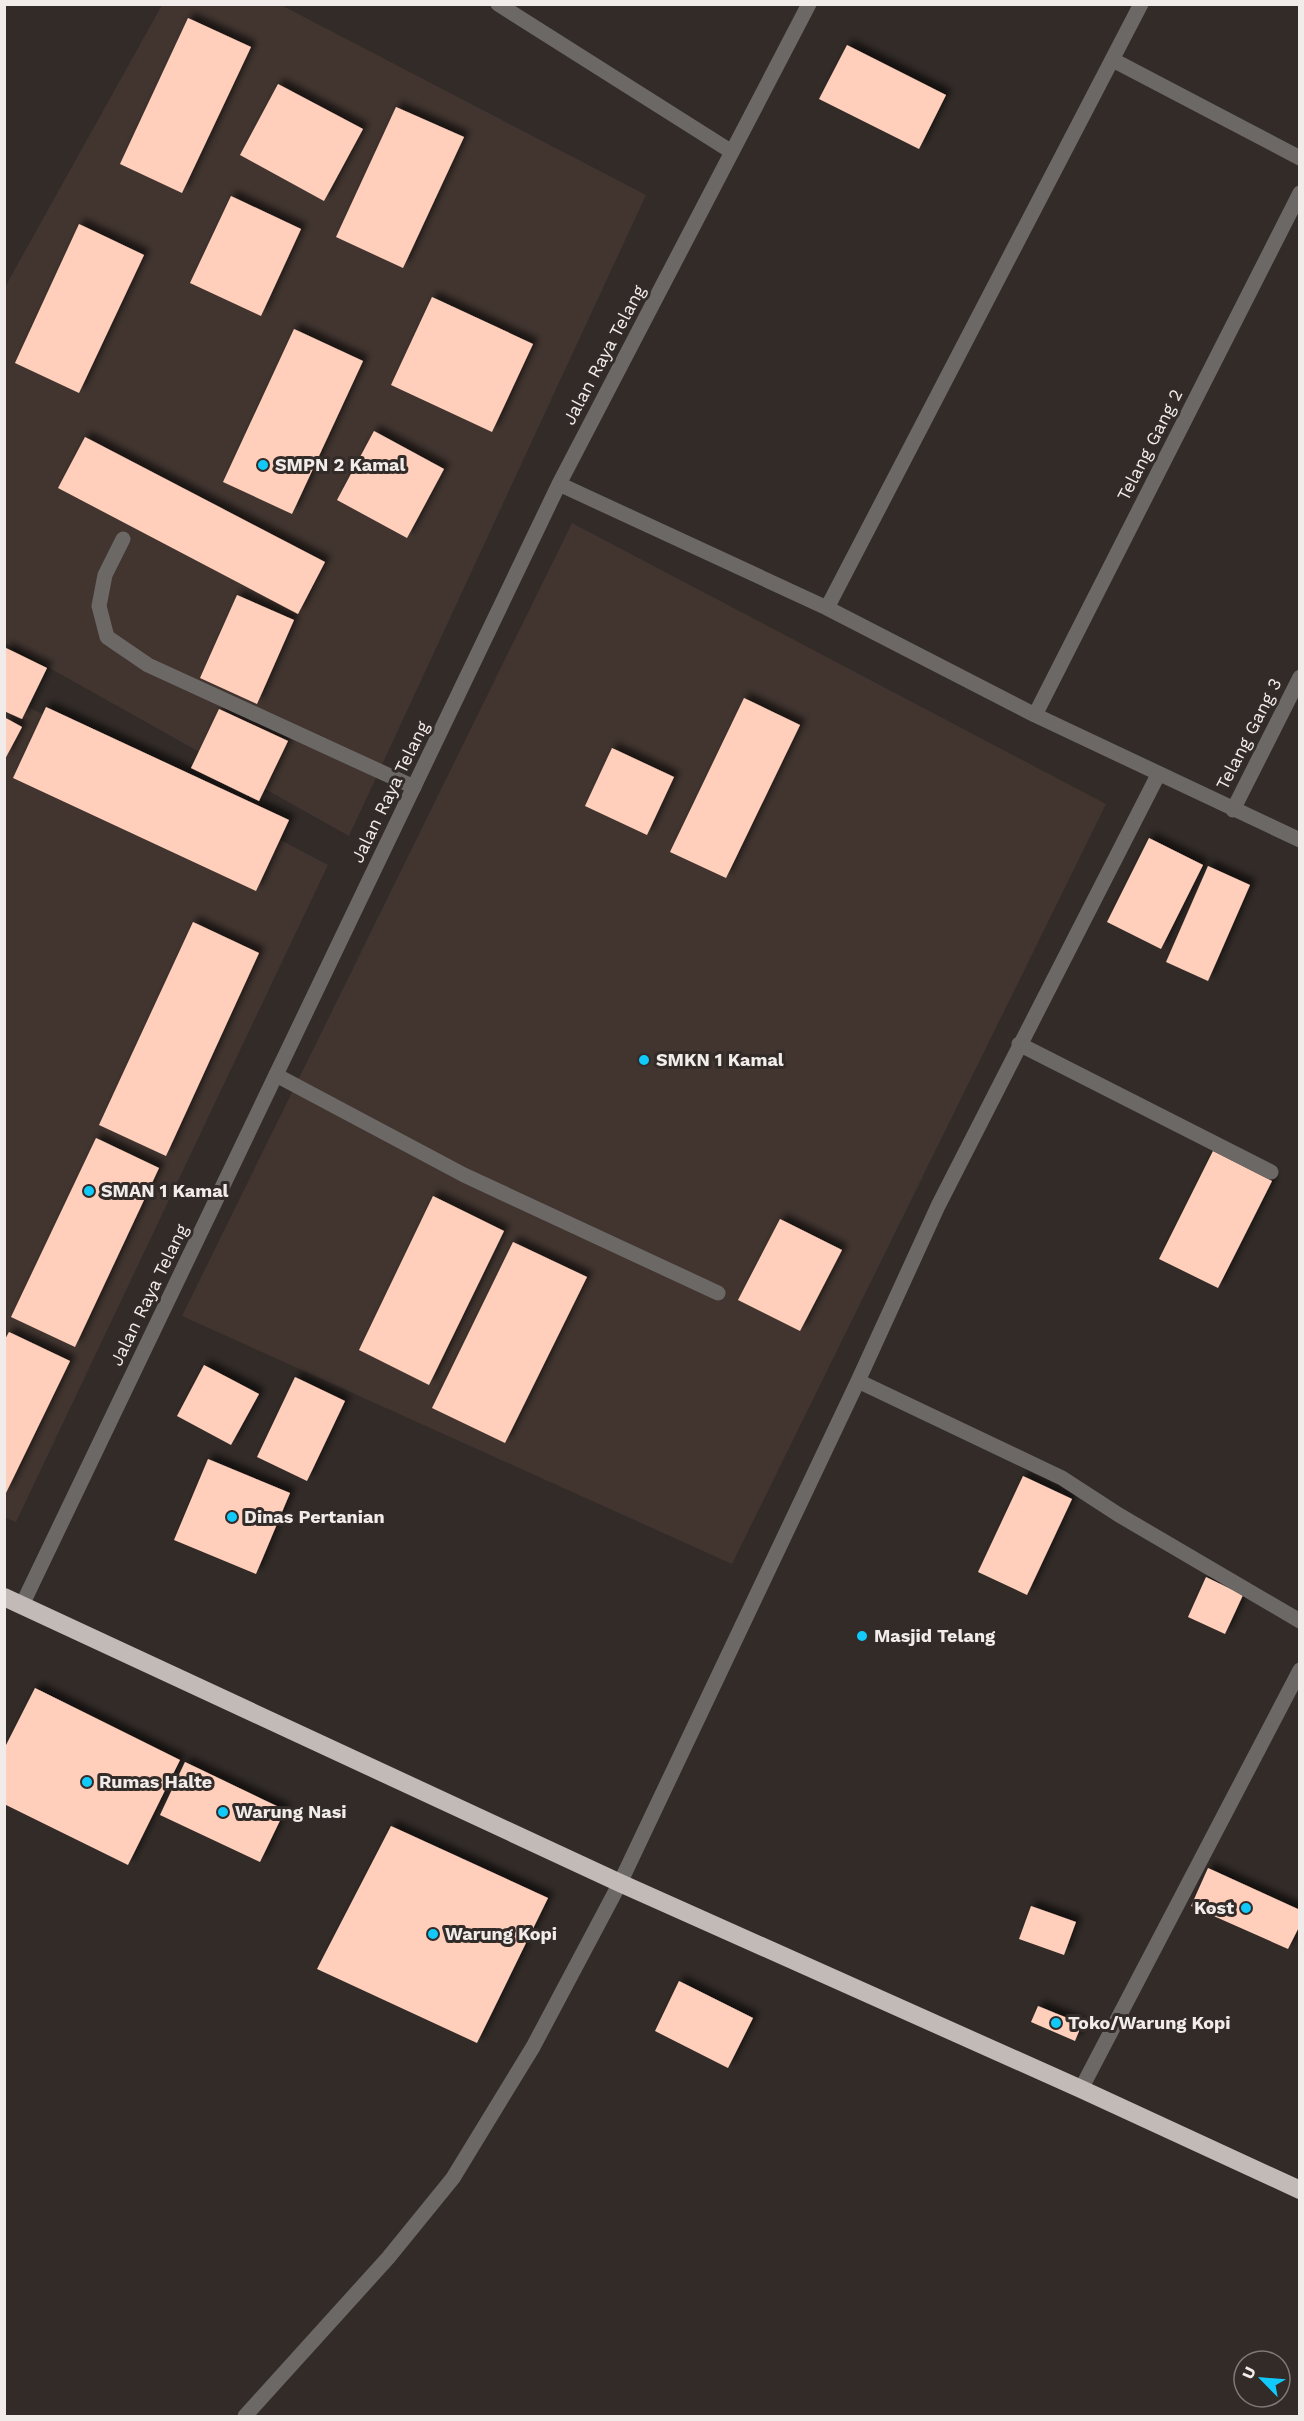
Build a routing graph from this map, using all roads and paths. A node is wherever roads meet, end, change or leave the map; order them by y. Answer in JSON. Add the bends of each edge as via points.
{"nodes":[{"id":1,"x":498,"y":4,"type":"edge"},
{"id":2,"x":809,"y":4,"type":"edge"},
{"id":3,"x":1141,"y":4,"type":"edge"},
{"id":4,"x":1113,"y":60,"type":"junction"},
{"id":5,"x":732,"y":152,"type":"junction"},
{"id":6,"x":1299,"y":158,"type":"edge"},
{"id":7,"x":1299,"y":193,"type":"edge"},
{"id":8,"x":559,"y":484,"type":"junction"},
{"id":9,"x":123,"y":539,"type":"dead end"},
{"id":10,"x":827,"y":608,"type":"junction"},
{"id":11,"x":1299,"y":677,"type":"edge"},
{"id":12,"x":1035,"y":715,"type":"junction"},
{"id":13,"x":1158,"y":775,"type":"junction"},
{"id":14,"x":414,"y":787,"type":"junction"},
{"id":15,"x":1233,"y":810,"type":"junction"},
{"id":16,"x":1299,"y":840,"type":"edge"},
{"id":17,"x":1019,"y":1044,"type":"junction"},
{"id":18,"x":276,"y":1075,"type":"junction"},
{"id":19,"x":1271,"y":1172,"type":"dead end"},
{"id":20,"x":718,"y":1293,"type":"dead end"},
{"id":21,"x":858,"y":1381,"type":"junction"},
{"id":22,"x":4,"y":1597,"type":"edge"},
{"id":23,"x":22,"y":1605,"type":"junction"},
{"id":24,"x":1299,"y":1621,"type":"edge"},
{"id":25,"x":1299,"y":1670,"type":"edge"},
{"id":26,"x":620,"y":1883,"type":"junction"},
{"id":27,"x":1081,"y":2090,"type":"junction"},
{"id":28,"x":1299,"y":2190,"type":"edge"},
{"id":29,"x":245,"y":2416,"type":"edge"}],
"edges":[{"from":1,"to":5,"type":"street"},
{"from":2,"to":5,"type":"street","name":"Jalan Raya Telang"},
{"from":3,"to":4,"type":"street"},
{"from":4,"to":6,"type":"street"},
{"from":4,"to":10,"type":"street"},
{"from":5,"to":8,"type":"street","name":"Jalan Raya Telang"},
{"from":7,"to":12,"type":"street","name":"Telang Gang 2"},
{"from":8,"to":10,"type":"street"},
{"from":8,"to":14,"type":"street","name":"Jalan Raya Telang"},
{"from":9,"to":14,"type":"street","via":[[105,575],[99,606],[107,637],[148,665]]},
{"from":10,"to":12,"type":"street"},
{"from":11,"to":15,"type":"street","name":"Telang Gang 3"},
{"from":12,"to":13,"type":"street"},
{"from":13,"to":15,"type":"street"},
{"from":13,"to":17,"type":"street"},
{"from":14,"to":18,"type":"street","name":"Jalan Raya Telang"},
{"from":15,"to":16,"type":"street"},
{"from":17,"to":19,"type":"street"},
{"from":17,"to":21,"type":"street","via":[[938,1206]]},
{"from":18,"to":20,"type":"street","via":[[464,1175]]},
{"from":18,"to":23,"type":"street","name":"Jalan Raya Telang"},
{"from":21,"to":24,"type":"street","via":[[1062,1478]]},
{"from":21,"to":26,"type":"street"},
{"from":22,"to":23,"type":"highway"},
{"from":23,"to":26,"type":"highway"},
{"from":25,"to":27,"type":"street"},
{"from":26,"to":27,"type":"highway"},
{"from":26,"to":29,"type":"street","via":[[533,2047],[453,2178],[388,2258]]},
{"from":27,"to":28,"type":"highway"}]}
